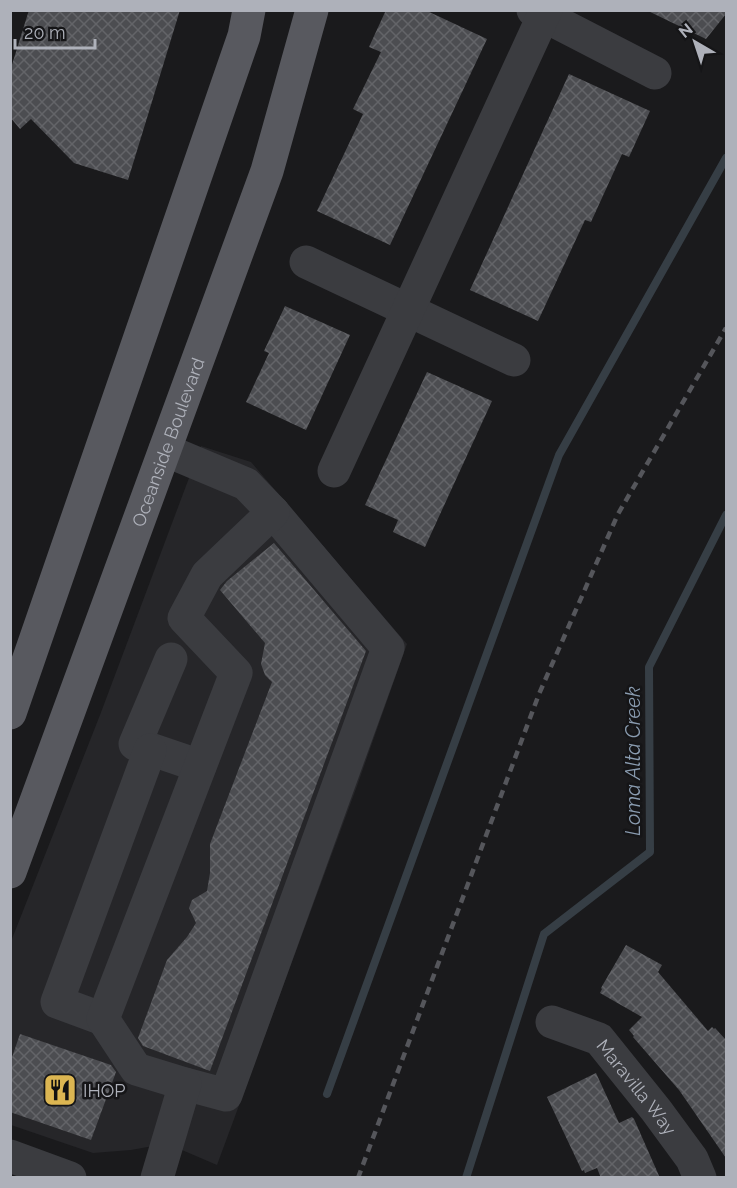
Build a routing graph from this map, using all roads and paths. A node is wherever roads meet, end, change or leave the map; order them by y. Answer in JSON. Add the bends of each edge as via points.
{"nodes":[{"id":1,"x":249,"y":10,"type":"edge"},
{"id":2,"x":312,"y":10,"type":"edge"},
{"id":3,"x":541,"y":12,"type":"edge"},
{"id":4,"x":655,"y":73,"type":"dead end"},
{"id":5,"x":306,"y":262,"type":"dead end"},
{"id":6,"x":408,"y":311,"type":"junction"},
{"id":7,"x":514,"y":360,"type":"dead end"},
{"id":8,"x":165,"y":450,"type":"junction"},
{"id":9,"x":334,"y":471,"type":"dead end"},
{"id":10,"x":273,"y":512,"type":"junction"},
{"id":11,"x":171,"y":659,"type":"dead end"},
{"id":12,"x":10,"y":713,"type":"edge"},
{"id":13,"x":150,"y":750,"type":"junction"},
{"id":14,"x":200,"y":766,"type":"junction"},
{"id":15,"x":10,"y":872,"type":"edge"},
{"id":16,"x":103,"y":1019,"type":"junction"},
{"id":17,"x":552,"y":1022,"type":"dead end"},
{"id":18,"x":185,"y":1084,"type":"junction"},
{"id":19,"x":10,"y":1156,"type":"edge"},
{"id":20,"x":70,"y":1178,"type":"edge"},
{"id":21,"x":157,"y":1178,"type":"edge"},
{"id":22,"x":700,"y":1178,"type":"edge"}],
"edges":[{"from":1,"to":12,"type":"main road","via":[[244,36]]},
{"from":2,"to":8,"type":"main road","name":"Oceanside Boulevard","via":[[267,171]]},
{"from":3,"to":4,"type":"street"},
{"from":3,"to":6,"type":"street"},
{"from":5,"to":6,"type":"street"},
{"from":6,"to":7,"type":"street"},
{"from":6,"to":9,"type":"street"},
{"from":8,"to":10,"type":"street","via":[[246,484]]},
{"from":8,"to":15,"type":"main road","name":"Oceanside Boulevard"},
{"from":10,"to":14,"type":"street","via":[[207,575],[184,618],[236,673]]},
{"from":10,"to":18,"type":"street","via":[[388,648],[226,1095]]},
{"from":11,"to":13,"type":"street","via":[[135,744]]},
{"from":13,"to":14,"type":"street"},
{"from":13,"to":16,"type":"street","via":[[57,1002]]},
{"from":14,"to":16,"type":"street"},
{"from":16,"to":18,"type":"street","via":[[136,1069]]},
{"from":17,"to":22,"type":"street","name":"Maravilla Way","via":[[599,1039],[692,1158]]},
{"from":18,"to":21,"type":"street"},
{"from":19,"to":20,"type":"street"}]}
